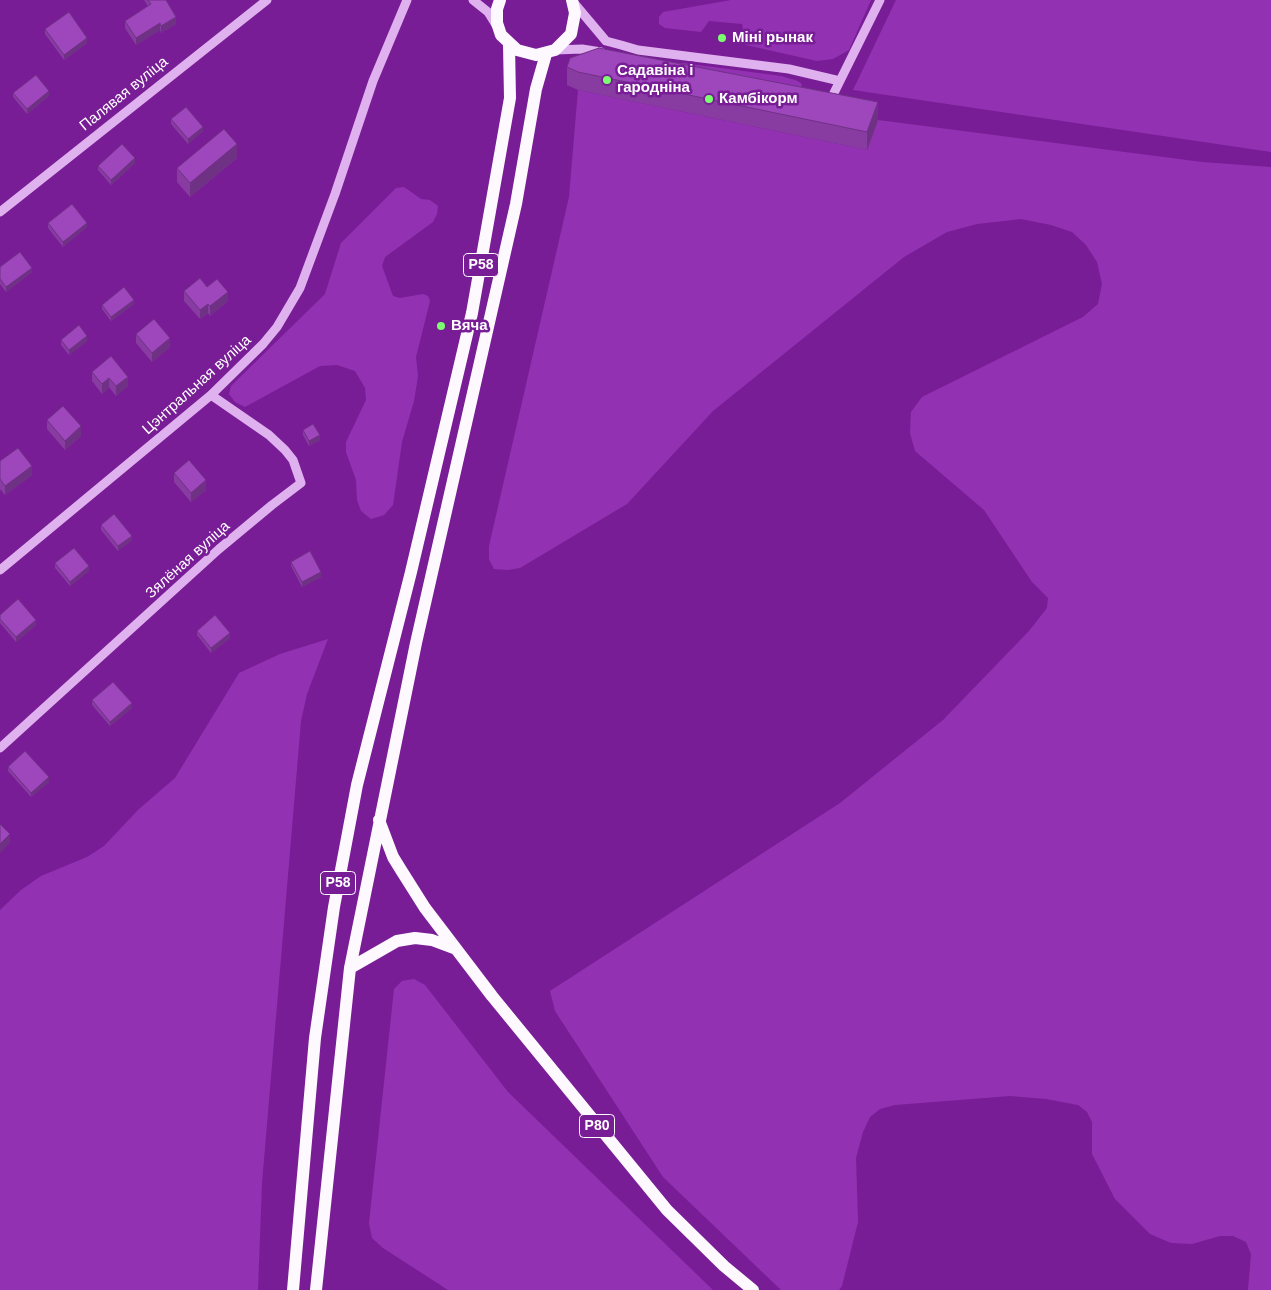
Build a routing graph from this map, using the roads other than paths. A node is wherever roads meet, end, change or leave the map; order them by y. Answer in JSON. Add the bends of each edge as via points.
{"nodes":[{"id":1,"x":266,"y":0,"type":"edge"},
{"id":2,"x":407,"y":0,"type":"edge"},
{"id":3,"x":473,"y":0,"type":"edge"},
{"id":4,"x":500,"y":0,"type":"edge"},
{"id":5,"x":880,"y":0,"type":"edge"},
{"id":6,"x":572,"y":1,"type":"edge"},
{"id":7,"x":505,"y":40,"type":"junction"},
{"id":8,"x":551,"y":52,"type":"junction"},
{"id":9,"x":614,"y":56,"type":"edge"},
{"id":10,"x":840,"y":81,"type":"junction"},
{"id":11,"x":826,"y":100,"type":"edge"},
{"id":12,"x":0,"y":212,"type":"edge"},
{"id":13,"x":211,"y":396,"type":"junction"},
{"id":14,"x":0,"y":570,"type":"edge"},
{"id":15,"x":0,"y":748,"type":"edge"},
{"id":16,"x":379,"y":820,"type":"junction"},
{"id":17,"x":456,"y":949,"type":"junction"},
{"id":18,"x":350,"y":968,"type":"junction"},
{"id":19,"x":293,"y":1290,"type":"edge"},
{"id":20,"x":316,"y":1290,"type":"edge"},
{"id":21,"x":752,"y":1290,"type":"edge"}],
"edges":[{"from":1,"to":12,"type":"street","name":"Палявая вуліца"},
{"from":2,"to":13,"type":"street","name":"Цэнтральная вуліца","via":[[372,81],[336,194],[300,288],[289,310],[268,338]]},
{"from":3,"to":7,"type":"street","via":[[488,12]]},
{"from":4,"to":7,"type":"main road","number":"Р58","via":[[497,22]]},
{"from":5,"to":10,"type":"street"},
{"from":6,"to":8,"type":"main road","number":"Р58","via":[[575,13],[573,29],[564,43]]},
{"from":6,"to":10,"type":"street","via":[[606,41],[621,46],[789,69]]},
{"from":7,"to":8,"type":"main road","via":[[526,54]]},
{"from":7,"to":19,"type":"main road","number":"Р58","via":[[510,98],[472,313],[411,572],[356,785],[334,907],[314,1038]]},
{"from":8,"to":9,"type":"street","via":[[582,49]]},
{"from":8,"to":16,"type":"main road","number":"Р58","via":[[536,89],[516,204],[416,642]]},
{"from":10,"to":11,"type":"street"},
{"from":13,"to":14,"type":"street","name":"Цэнтральная вуліца"},
{"from":13,"to":15,"type":"street","name":"Зялёная вуліца","via":[[286,450],[302,483],[212,556]]},
{"from":16,"to":17,"type":"main road","number":"Р80","via":[[397,864]]},
{"from":16,"to":18,"type":"main road","number":"Р58"},
{"from":17,"to":18,"type":"main road","via":[[432,940],[397,941]]},
{"from":17,"to":21,"type":"main road","number":"Р80","via":[[667,1210]]},
{"from":18,"to":20,"type":"main road","number":"Р58"}]}
